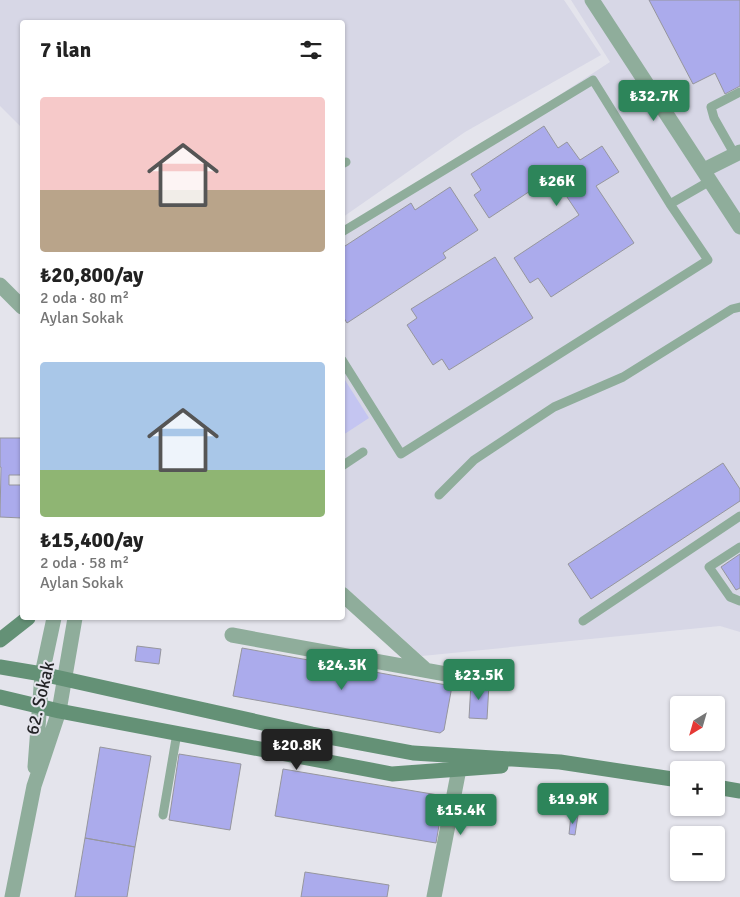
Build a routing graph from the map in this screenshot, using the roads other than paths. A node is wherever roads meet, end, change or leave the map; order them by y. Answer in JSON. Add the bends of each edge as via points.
{"nodes":[{"id":1,"x":592,"y":0,"type":"edge"},
{"id":2,"x":740,"y":92,"type":"edge"},
{"id":3,"x":737,"y":153,"type":"edge"},
{"id":4,"x":707,"y":176,"type":"junction"},
{"id":5,"x":670,"y":204,"type":"junction"},
{"id":6,"x":740,"y":227,"type":"edge"},
{"id":7,"x":345,"y":230,"type":"edge"},
{"id":8,"x":0,"y":285,"type":"edge"},
{"id":9,"x":20,"y":305,"type":"edge"},
{"id":10,"x":740,"y":307,"type":"edge"},
{"id":11,"x":345,"y":365,"type":"edge"},
{"id":12,"x":363,"y":452,"type":"dead end"},
{"id":13,"x":345,"y":464,"type":"edge"},
{"id":14,"x":439,"y":495,"type":"dead end"},
{"id":15,"x":740,"y":516,"type":"edge"},
{"id":16,"x":740,"y":547,"type":"edge"},
{"id":17,"x":345,"y":597,"type":"edge"},
{"id":18,"x":740,"y":601,"type":"edge"},
{"id":19,"x":25,"y":620,"type":"edge"},
{"id":20,"x":54,"y":620,"type":"edge"},
{"id":21,"x":75,"y":620,"type":"edge"},
{"id":22,"x":583,"y":621,"type":"dead end"},
{"id":23,"x":232,"y":635,"type":"dead end"},
{"id":24,"x":0,"y":640,"type":"edge"},
{"id":25,"x":0,"y":667,"type":"edge"},
{"id":26,"x":426,"y":670,"type":"junction"},
{"id":27,"x":42,"y":674,"type":"junction"},
{"id":28,"x":457,"y":676,"type":"dead end"},
{"id":29,"x":65,"y":680,"type":"junction"},
{"id":30,"x":0,"y":697,"type":"edge"},
{"id":31,"x":38,"y":707,"type":"junction"},
{"id":32,"x":59,"y":711,"type":"junction"},
{"id":33,"x":177,"y":733,"type":"junction"},
{"id":34,"x":560,"y":762,"type":"junction"},
{"id":35,"x":459,"y":769,"type":"junction"},
{"id":36,"x":670,"y":779,"type":"edge"},
{"id":37,"x":34,"y":786,"type":"junction"},
{"id":38,"x":725,"y":788,"type":"edge"},
{"id":39,"x":740,"y":791,"type":"edge"},
{"id":40,"x":163,"y":816,"type":"dead end"},
{"id":41,"x":12,"y":897,"type":"edge"},
{"id":42,"x":434,"y":897,"type":"edge"}],
"edges":[{"from":1,"to":4,"type":"street"},
{"from":2,"to":3,"type":"lane","via":[[711,107],[714,118]]},
{"from":3,"to":4,"type":"street"},
{"from":4,"to":5,"type":"lane"},
{"from":4,"to":6,"type":"street"},
{"from":5,"to":7,"type":"lane","via":[[593,80]]},
{"from":5,"to":11,"type":"lane","via":[[708,260],[402,454]]},
{"from":8,"to":9,"type":"street"},
{"from":10,"to":14,"type":"lane","via":[[732,308],[623,377],[554,407],[474,460]]},
{"from":12,"to":13,"type":"lane"},
{"from":15,"to":22,"type":"lane"},
{"from":16,"to":18,"type":"lane","via":[[709,567],[730,598]]},
{"from":17,"to":26,"type":"street"},
{"from":19,"to":24,"type":"street"},
{"from":20,"to":27,"type":"street","name":"62. Sokak"},
{"from":21,"to":29,"type":"street","name":"62. Sokak"},
{"from":23,"to":26,"type":"street"},
{"from":25,"to":27,"type":"street"},
{"from":26,"to":28,"type":"street"},
{"from":27,"to":29,"type":"street"},
{"from":27,"to":31,"type":"street","name":"62. Sokak"},
{"from":29,"to":32,"type":"street","name":"62. Sokak"},
{"from":29,"to":34,"type":"street","via":[[413,753]]},
{"from":30,"to":31,"type":"street"},
{"from":31,"to":32,"type":"street"},
{"from":31,"to":37,"type":"street","name":"62. Sokak"},
{"from":32,"to":33,"type":"street"},
{"from":32,"to":37,"type":"street","name":"62. Sokak"},
{"from":33,"to":35,"type":"street","via":[[392,774]]},
{"from":33,"to":40,"type":"lane"},
{"from":34,"to":35,"type":"street"},
{"from":34,"to":36,"type":"street"},
{"from":35,"to":42,"type":"street"},
{"from":37,"to":41,"type":"street","name":"62. Sokak"},
{"from":38,"to":39,"type":"street"}]}
